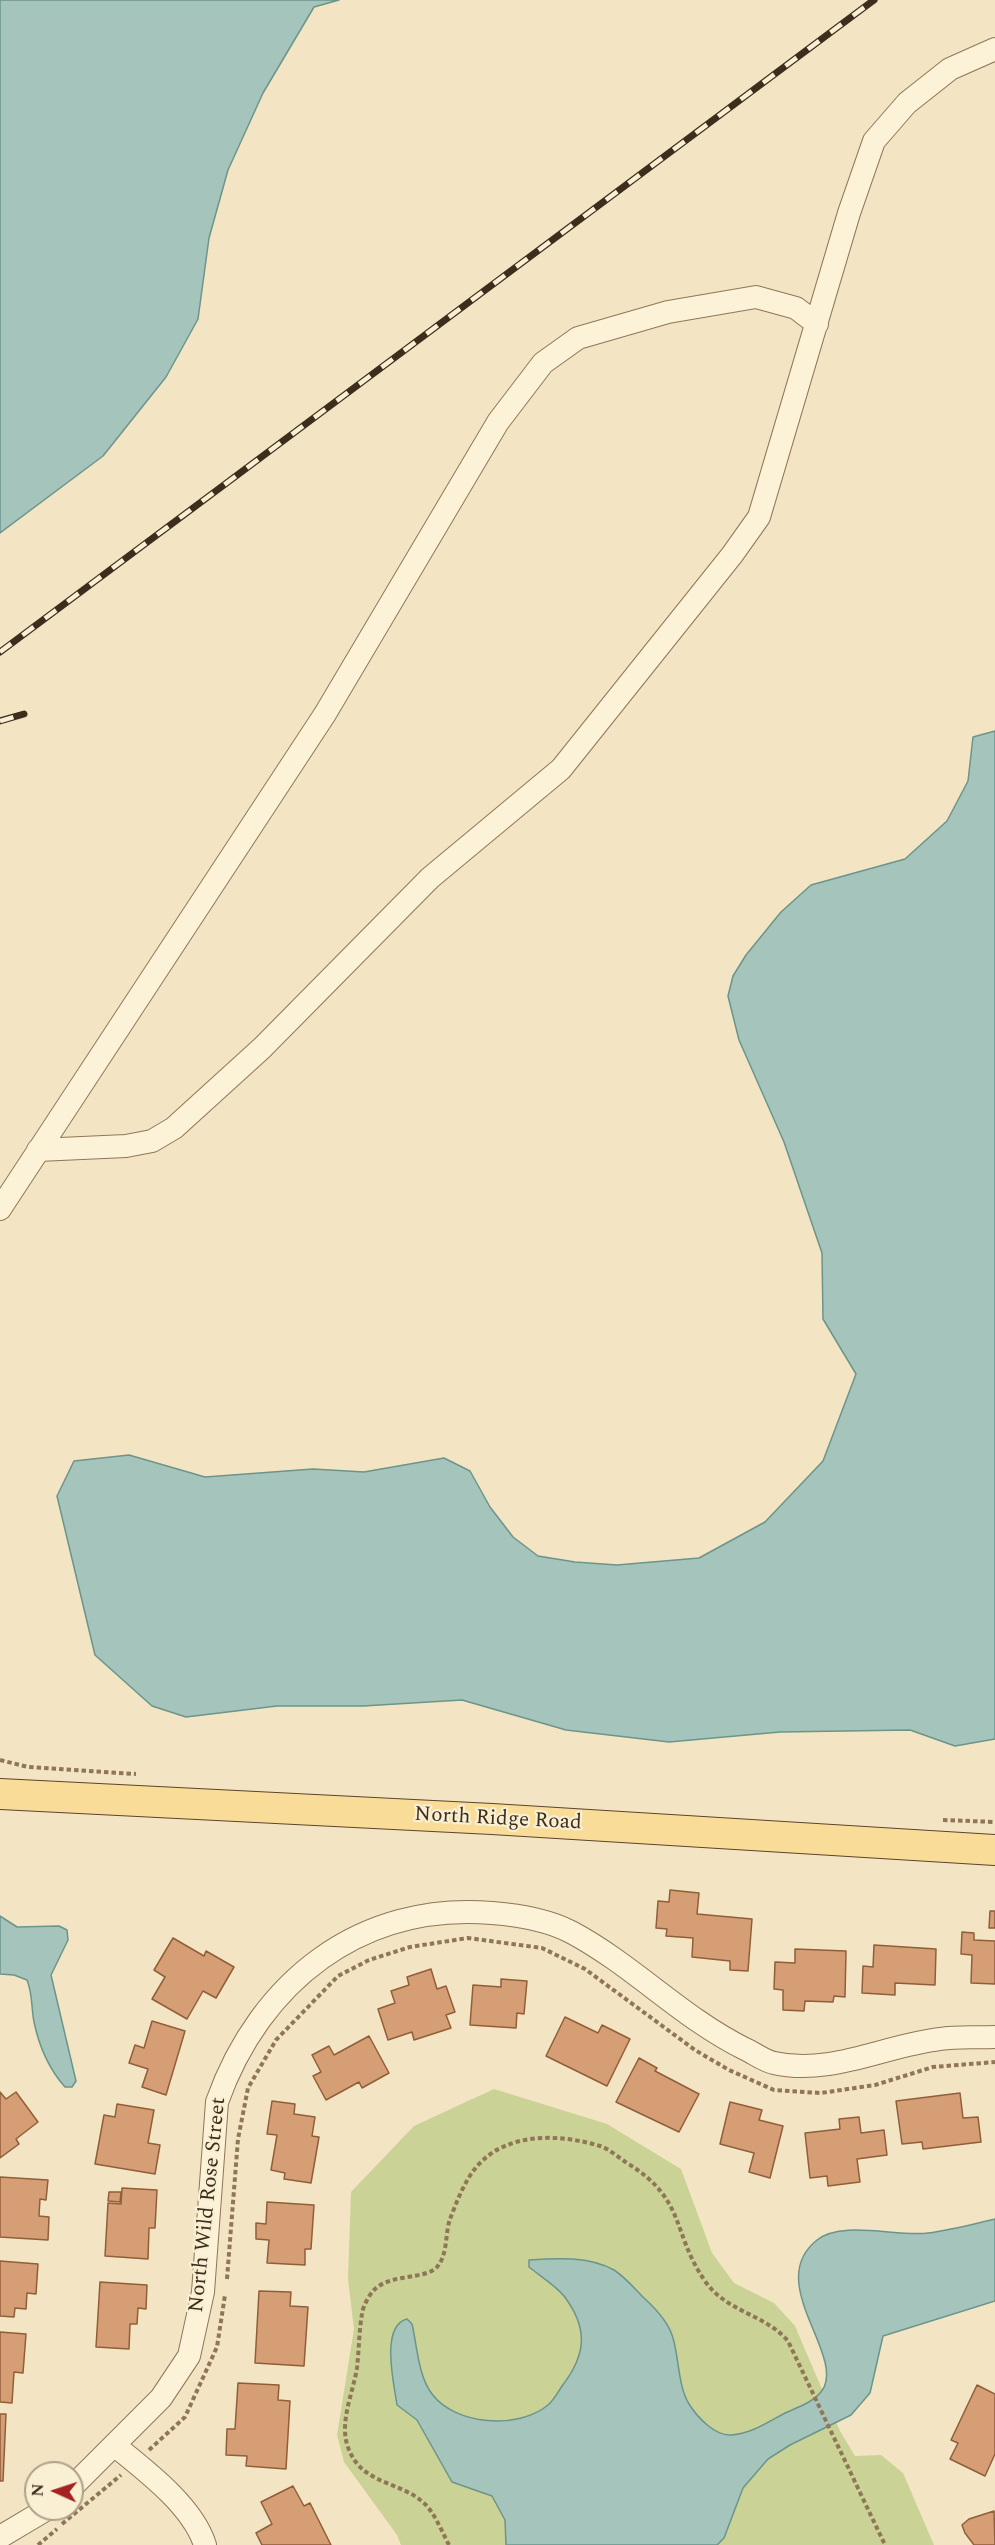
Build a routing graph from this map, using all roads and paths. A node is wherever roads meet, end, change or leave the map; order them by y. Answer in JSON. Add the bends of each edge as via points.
{"nodes":[{"id":1,"x":995,"y":49,"type":"edge"},
{"id":2,"x":817,"y":324,"type":"junction"},
{"id":3,"x":38,"y":1150,"type":"junction"},
{"id":4,"x":0,"y":1209,"type":"edge"},
{"id":5,"x":0,"y":1794,"type":"edge"},
{"id":6,"x":995,"y":1850,"type":"edge"},
{"id":7,"x":995,"y":2037,"type":"edge"},
{"id":8,"x":995,"y":2062,"type":"edge"},
{"id":9,"x":227,"y":2281,"type":"dead end"},
{"id":10,"x":226,"y":2293,"type":"dead end"},
{"id":11,"x":114,"y":2445,"type":"junction"},
{"id":12,"x":136,"y":2462,"type":"junction"},
{"id":13,"x":84,"y":2475,"type":"edge"},
{"id":14,"x":27,"y":2521,"type":"edge"},
{"id":15,"x":0,"y":2537,"type":"edge"},
{"id":16,"x":38,"y":2545,"type":"edge"},
{"id":17,"x":205,"y":2545,"type":"edge"},
{"id":18,"x":449,"y":2545,"type":"edge"},
{"id":19,"x":885,"y":2545,"type":"edge"}],
"edges":[{"from":1,"to":2,"type":"street","via":[[950,69],[907,103],[874,141]]},
{"from":2,"to":3,"type":"street","via":[[759,517],[561,768],[430,878],[262,1048],[174,1128],[152,1141],[126,1146]]},
{"from":2,"to":3,"type":"street","via":[[796,308],[756,297],[668,312],[578,338],[543,363],[498,422],[325,714]]},
{"from":3,"to":4,"type":"street"},
{"from":5,"to":6,"type":"main road","name":"North Ridge Road"},
{"from":7,"to":11,"type":"street","name":"North Wild Rose Street","via":[[940,2039],[849,2061],[774,2063],[727,2040],[626,1965],[569,1930],[518,1916],[467,1911],[411,1916],[359,1936],[318,1959],[273,2000],[227,2075],[217,2102],[202,2292],[189,2356],[161,2398]]},
{"from":8,"to":9,"type":"path","via":[[933,2067],[875,2085],[821,2093],[774,2090],[695,2050],[585,1969],[542,1948],[468,1938],[410,1947],[369,1960],[338,1976],[276,2040],[248,2088],[238,2139]]},
{"from":10,"to":12,"type":"path","via":[[217,2347],[185,2417]]},
{"from":11,"to":12,"type":"street"},
{"from":11,"to":13,"type":"street","name":"North Wild Rose Street"},
{"from":12,"to":16,"type":"path"},
{"from":12,"to":17,"type":"street","via":[[154,2476],[187,2514]]},
{"from":14,"to":15,"type":"street"},
{"from":18,"to":19,"type":"path","via":[[426,2505],[410,2493],[372,2477],[350,2452],[346,2422],[356,2377],[362,2313],[373,2291],[382,2283],[437,2267],[449,2220],[469,2177],[489,2155],[533,2138],[575,2140],[602,2147],[648,2175],[674,2209],[704,2280],[722,2301],[781,2332],[788,2341]]}]}
